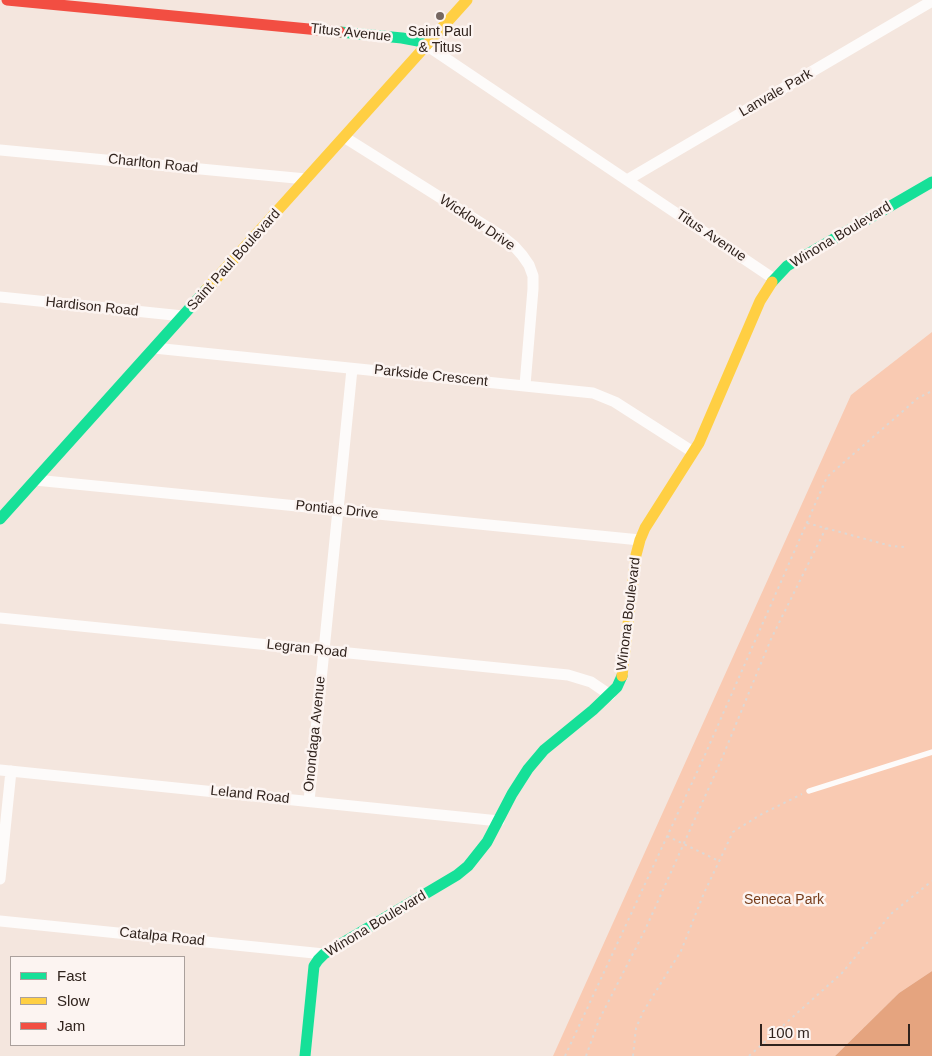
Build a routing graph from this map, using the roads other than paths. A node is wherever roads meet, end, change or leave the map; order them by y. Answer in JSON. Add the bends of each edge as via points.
{"nodes":[{"id":1,"x":7,"y":0,"type":"edge"},
{"id":2,"x":468,"y":0,"type":"edge"},
{"id":3,"x":926,"y":2,"type":"edge"},
{"id":4,"x":426,"y":45,"type":"junction"},
{"id":5,"x":344,"y":137,"type":"junction"},
{"id":6,"x":0,"y":150,"type":"edge"},
{"id":7,"x":306,"y":179,"type":"junction"},
{"id":8,"x":627,"y":180,"type":"junction"},
{"id":9,"x":932,"y":182,"type":"edge"},
{"id":10,"x":774,"y":278,"type":"junction"},
{"id":11,"x":0,"y":297,"type":"edge"},
{"id":12,"x":183,"y":316,"type":"junction"},
{"id":13,"x":154,"y":348,"type":"junction"},
{"id":14,"x":352,"y":369,"type":"junction"},
{"id":15,"x":526,"y":385,"type":"junction"},
{"id":16,"x":693,"y":452,"type":"junction"},
{"id":17,"x":35,"y":480,"type":"junction"},
{"id":18,"x":337,"y":510,"type":"junction"},
{"id":19,"x":0,"y":519,"type":"edge"},
{"id":20,"x":640,"y":540,"type":"junction"},
{"id":21,"x":0,"y":618,"type":"edge"},
{"id":22,"x":323,"y":651,"type":"junction"},
{"id":23,"x":610,"y":695,"type":"junction"},
{"id":24,"x":932,"y":752,"type":"edge"},
{"id":25,"x":5,"y":770,"type":"edge"},
{"id":26,"x":809,"y":791,"type":"road end"},
{"id":27,"x":309,"y":801,"type":"junction"},
{"id":28,"x":499,"y":821,"type":"junction"},
{"id":29,"x":0,"y":880,"type":"edge"},
{"id":30,"x":0,"y":921,"type":"edge"},
{"id":31,"x":324,"y":954,"type":"junction"},
{"id":32,"x":305,"y":1056,"type":"edge"}],
"edges":[{"from":1,"to":4,"type":"street","name":"Titus Avenue","via":[[402,38]]},
{"from":2,"to":4,"type":"street","name":"Saint Paul Boulevard"},
{"from":3,"to":8,"type":"street","name":"Lanvale Park"},
{"from":4,"to":5,"type":"street","name":"Saint Paul Boulevard"},
{"from":4,"to":8,"type":"street","name":"Titus Avenue"},
{"from":5,"to":7,"type":"street","name":"Saint Paul Boulevard"},
{"from":5,"to":15,"type":"street","name":"Wicklow Drive","via":[[503,237],[522,255],[533,276]]},
{"from":6,"to":7,"type":"street","name":"Charlton Road"},
{"from":7,"to":12,"type":"street","name":"Saint Paul Boulevard"},
{"from":8,"to":10,"type":"street","name":"Titus Avenue"},
{"from":9,"to":10,"type":"street","name":"Winona Boulevard","via":[[787,266]]},
{"from":10,"to":16,"type":"street","name":"Winona Boulevard","via":[[760,301]]},
{"from":11,"to":12,"type":"street","name":"Hardison Road"},
{"from":12,"to":13,"type":"street","name":"Saint Paul Boulevard"},
{"from":13,"to":14,"type":"street","name":"Parkside Crescent"},
{"from":13,"to":17,"type":"street","name":"Saint Paul Boulevard"},
{"from":14,"to":15,"type":"street","name":"Parkside Crescent"},
{"from":14,"to":18,"type":"street","name":"Onondaga Avenue"},
{"from":15,"to":16,"type":"street","name":"Parkside Crescent","via":[[605,397]]},
{"from":16,"to":20,"type":"street","name":"Winona Boulevard"},
{"from":17,"to":18,"type":"street","name":"Pontiac Drive"},
{"from":17,"to":19,"type":"street","name":"Saint Paul Boulevard"},
{"from":18,"to":20,"type":"street","name":"Pontiac Drive"},
{"from":18,"to":22,"type":"street","name":"Onondaga Avenue"},
{"from":20,"to":23,"type":"street","name":"Winona Boulevard","via":[[622,676]]},
{"from":21,"to":22,"type":"street","name":"Legran Road"},
{"from":22,"to":23,"type":"street","name":"Legran Road","via":[[568,675],[591,682]]},
{"from":22,"to":27,"type":"street","name":"Onondaga Avenue"},
{"from":23,"to":28,"type":"street","name":"Winona Boulevard","via":[[544,750],[512,794]]},
{"from":24,"to":26,"type":"lane"},
{"from":25,"to":27,"type":"street","name":"Leland Road"},
{"from":25,"to":29,"type":"street"},
{"from":27,"to":28,"type":"street","name":"Leland Road"},
{"from":28,"to":31,"type":"street","name":"Winona Boulevard","via":[[478,855],[457,875]]},
{"from":30,"to":31,"type":"street","name":"Catalpa Road"},
{"from":31,"to":32,"type":"street","name":"Winona Boulevard","via":[[314,966]]}]}
